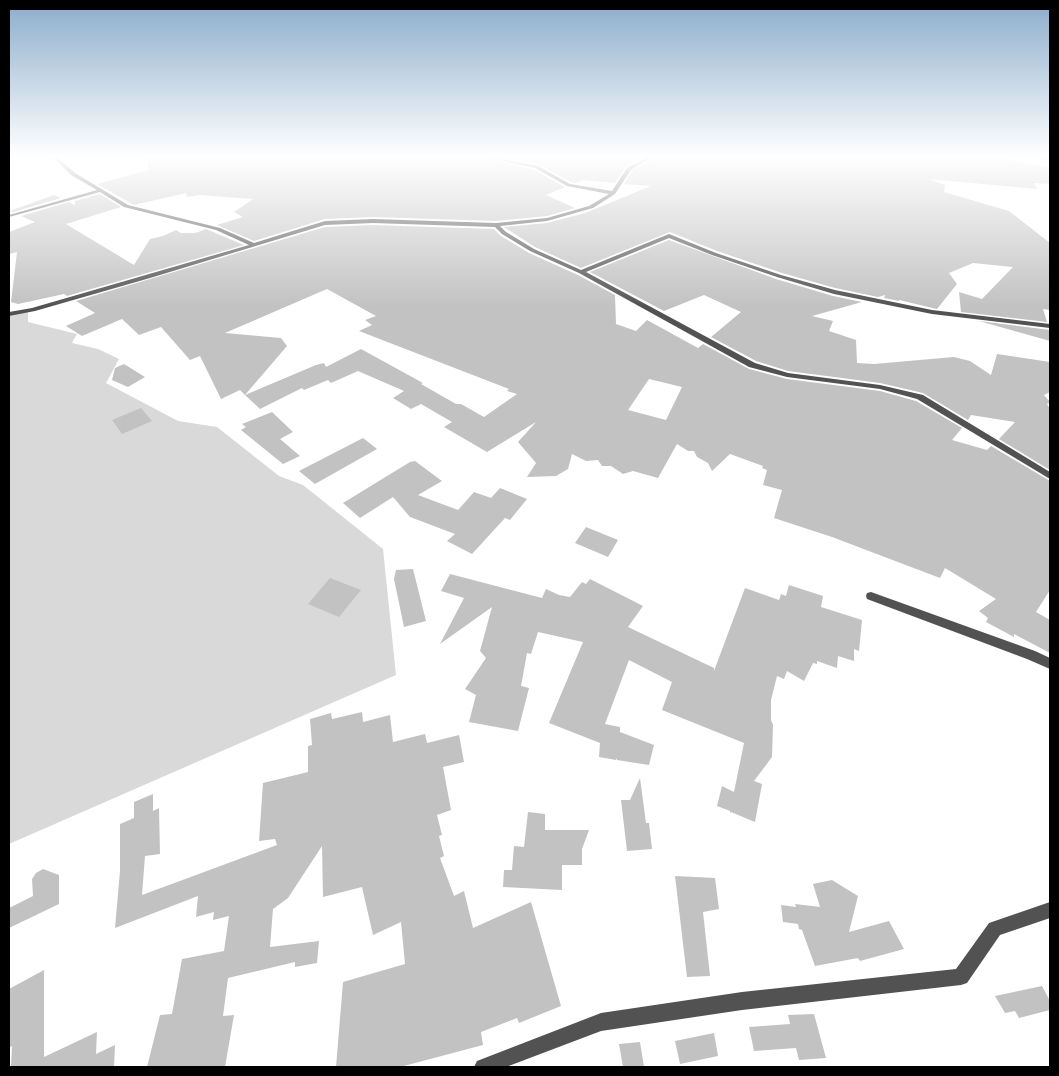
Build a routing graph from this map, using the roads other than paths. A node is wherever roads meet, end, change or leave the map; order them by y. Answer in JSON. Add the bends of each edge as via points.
{"nodes":[{"id":1,"x":45,"y":206,"type":"edge"},
{"id":2,"x":127,"y":206,"type":"edge"},
{"id":3,"x":592,"y":206,"type":"edge"},
{"id":4,"x":9,"y":216,"type":"edge"},
{"id":5,"x":496,"y":225,"type":"junction"},
{"id":6,"x":252,"y":244,"type":"junction"},
{"id":7,"x":581,"y":272,"type":"junction"},
{"id":8,"x":9,"y":314,"type":"edge"},
{"id":9,"x":1050,"y":326,"type":"edge"},
{"id":10,"x":1050,"y":476,"type":"edge"},
{"id":11,"x":871,"y":596,"type":"dead end"},
{"id":12,"x":1050,"y":664,"type":"edge"},
{"id":13,"x":1050,"y":910,"type":"edge"},
{"id":14,"x":483,"y":1067,"type":"edge"}],
"edges":[{"from":1,"to":4,"type":"street"},
{"from":2,"to":6,"type":"street","via":[[218,229]]},
{"from":3,"to":5,"type":"street","via":[[547,219]]},
{"from":5,"to":6,"type":"street","via":[[340,221],[310,226]]},
{"from":5,"to":7,"type":"street","via":[[532,250]]},
{"from":6,"to":8,"type":"street","via":[[33,310]]},
{"from":7,"to":9,"type":"street","via":[[669,236],[741,264],[834,292],[932,312]]},
{"from":7,"to":10,"type":"street","via":[[752,365],[787,375],[880,387],[920,397]]},
{"from":11,"to":12,"type":"street"},
{"from":13,"to":14,"type":"street","via":[[995,929],[960,977],[742,1001],[601,1022]]}]}
